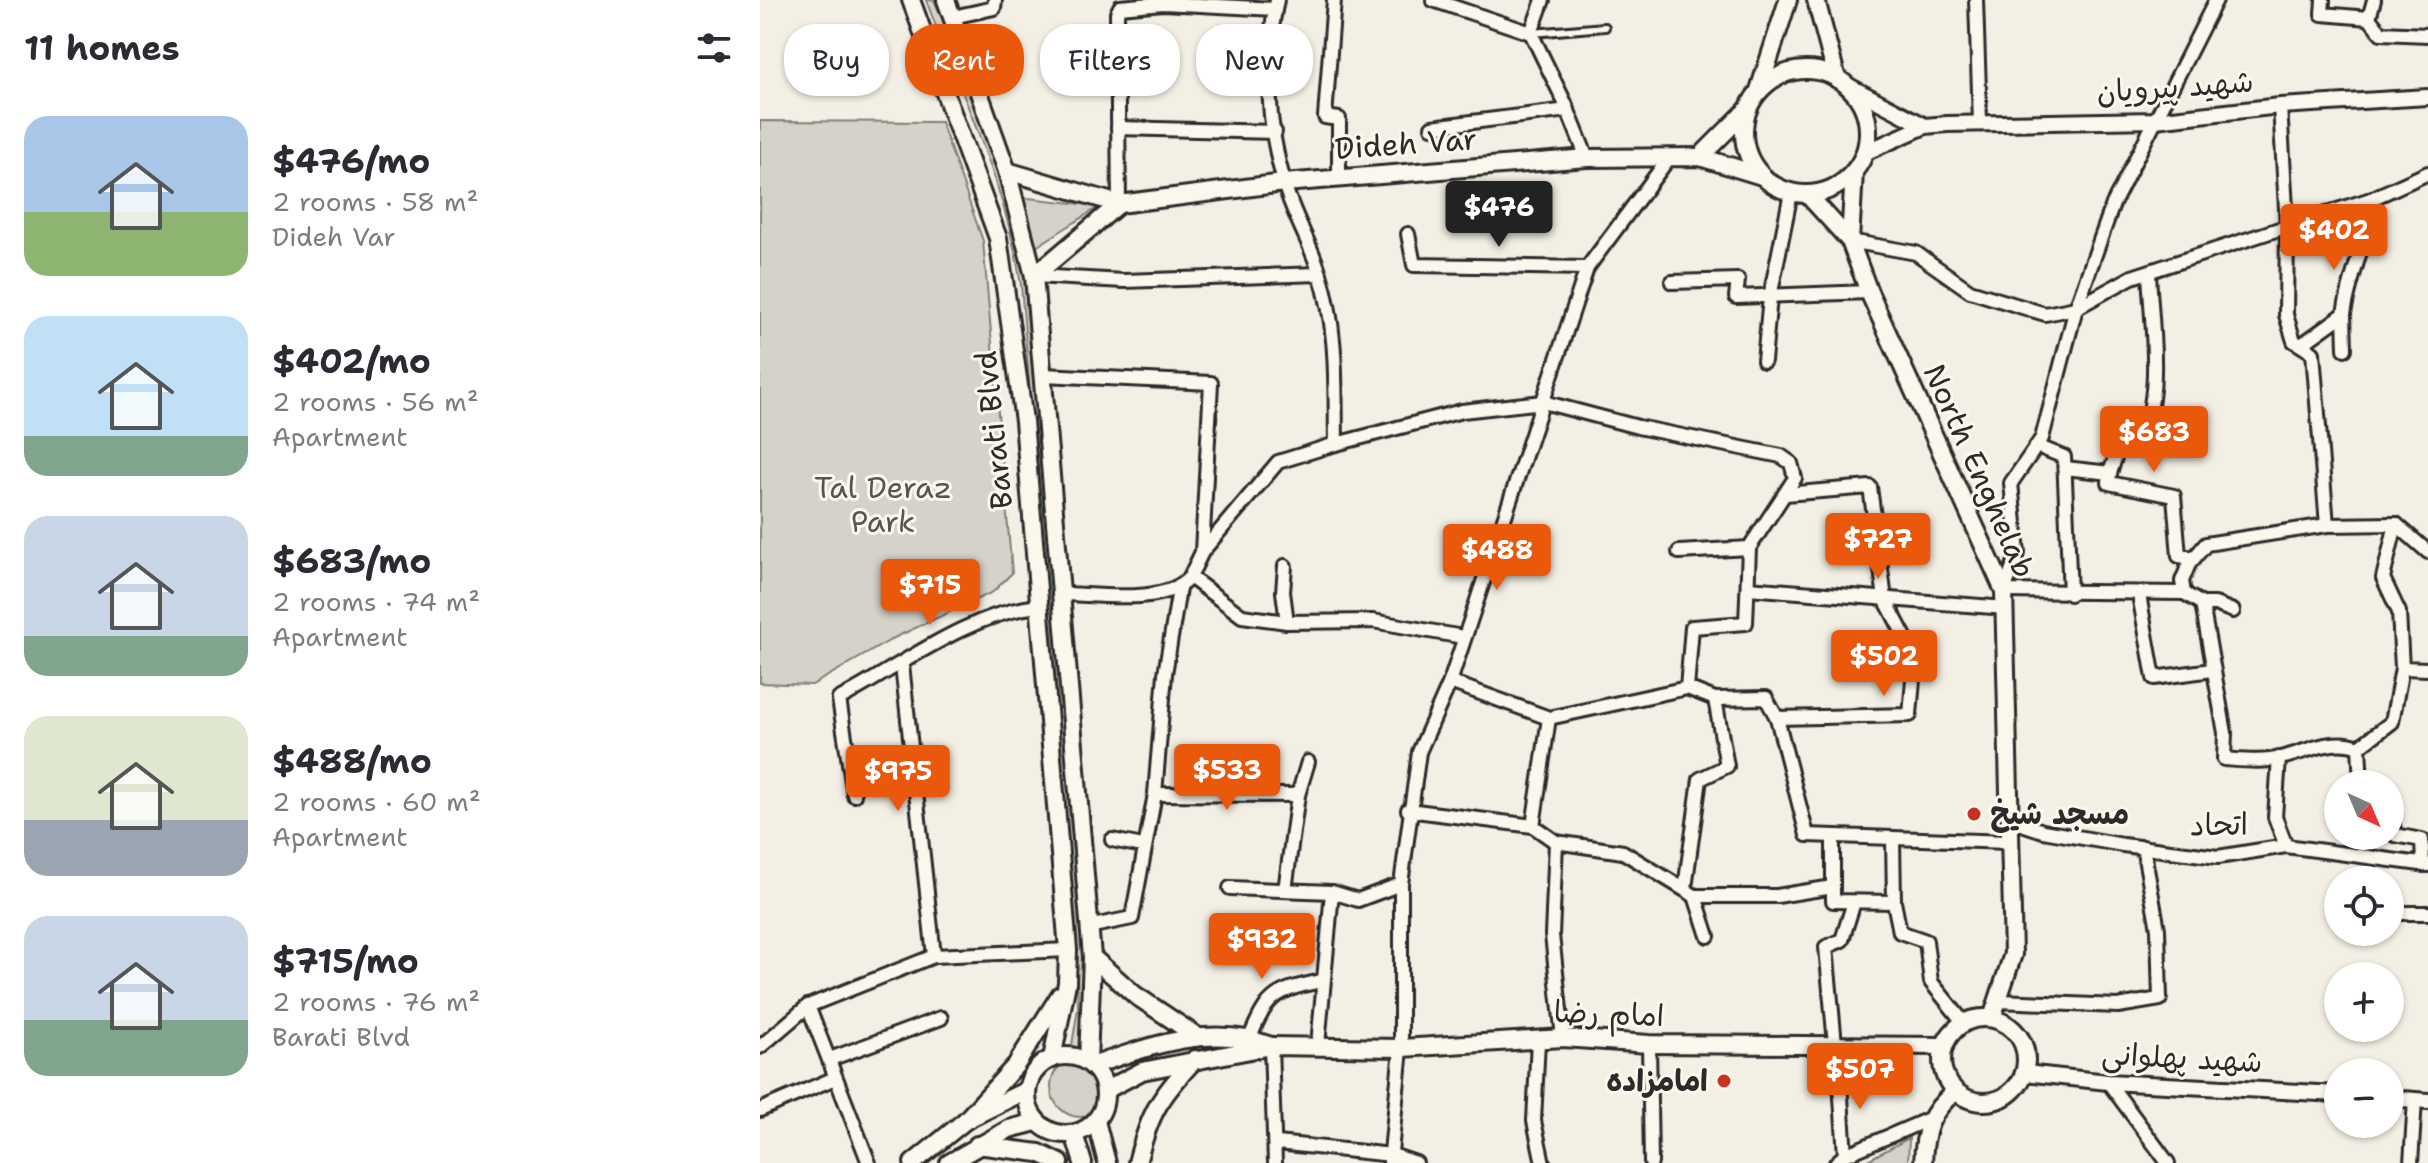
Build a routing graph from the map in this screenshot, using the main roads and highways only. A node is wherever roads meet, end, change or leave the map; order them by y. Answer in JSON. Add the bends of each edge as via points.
{"nodes":[{"id":1,"x":911,"y":0,"type":"edge"},
{"id":2,"x":946,"y":0,"type":"edge"},
{"id":3,"x":1788,"y":0,"type":"edge"},
{"id":4,"x":1816,"y":0,"type":"edge"},
{"id":5,"x":1842,"y":82,"type":"junction"},
{"id":6,"x":1758,"y":93,"type":"junction"},
{"id":7,"x":1749,"y":109,"type":"junction"},
{"id":8,"x":1700,"y":157,"type":"junction"},
{"id":9,"x":1007,"y":171,"type":"junction"},
{"id":10,"x":1854,"y":172,"type":"junction"},
{"id":11,"x":1762,"y":176,"type":"junction"},
{"id":12,"x":1799,"y":194,"type":"junction"},
{"id":13,"x":1119,"y":204,"type":"junction"},
{"id":14,"x":1850,"y":241,"type":"junction"},
{"id":15,"x":1034,"y":276,"type":"junction"},
{"id":16,"x":1092,"y":957,"type":"junction"},
{"id":17,"x":1067,"y":983,"type":"junction"},
{"id":18,"x":1992,"y":1018,"type":"junction"},
{"id":19,"x":1198,"y":1037,"type":"junction"},
{"id":20,"x":1271,"y":1046,"type":"junction"},
{"id":21,"x":1944,"y":1046,"type":"junction"},
{"id":22,"x":1052,"y":1059,"type":"junction"},
{"id":23,"x":1195,"y":1059,"type":"junction"},
{"id":24,"x":1090,"y":1064,"type":"junction"},
{"id":25,"x":1027,"y":1090,"type":"junction"},
{"id":26,"x":1106,"y":1090,"type":"junction"},
{"id":27,"x":1955,"y":1092,"type":"junction"},
{"id":28,"x":966,"y":1120,"type":"junction"},
{"id":29,"x":1096,"y":1121,"type":"junction"},
{"id":30,"x":1036,"y":1122,"type":"junction"},
{"id":31,"x":1074,"y":1134,"type":"junction"},
{"id":32,"x":976,"y":1145,"type":"junction"},
{"id":33,"x":913,"y":1163,"type":"edge"},
{"id":34,"x":949,"y":1163,"type":"edge"},
{"id":35,"x":1060,"y":1163,"type":"edge"},
{"id":36,"x":1083,"y":1163,"type":"edge"},
{"id":37,"x":1107,"y":1163,"type":"edge"},
{"id":38,"x":1137,"y":1163,"type":"edge"},
{"id":39,"x":1923,"y":1163,"type":"edge"}],
"edges":[{"from":1,"to":17,"type":"main road","name":"Barati Blvd","via":[[998,238],[1024,421]]},
{"from":2,"to":9,"type":"main road","name":"Barati Blvd"},
{"from":3,"to":6,"type":"main road"},
{"from":4,"to":5,"type":"main road"},
{"from":5,"to":6,"type":"main road","via":[[1804,70],[1771,81]]},
{"from":5,"to":10,"type":"main road","via":[[1866,117],[1868,135]]},
{"from":6,"to":7,"type":"main road"},
{"from":7,"to":8,"type":"main road"},
{"from":7,"to":11,"type":"main road","via":[[1745,145]]},
{"from":8,"to":11,"type":"main road","name":"Dideh Var"},
{"from":8,"to":13,"type":"main road","name":"Dideh Var","via":[[1587,158],[1339,177]]},
{"from":9,"to":13,"type":"main road"},
{"from":9,"to":15,"type":"main road","name":"Barati Blvd"},
{"from":10,"to":12,"type":"main road","via":[[1841,184]]},
{"from":10,"to":14,"type":"main road"},
{"from":11,"to":12,"type":"main road"},
{"from":12,"to":14,"type":"main road"},
{"from":13,"to":15,"type":"main road"},
{"from":14,"to":18,"type":"main road","name":"North Enghelab","via":[[2005,599],[2013,954]]},
{"from":15,"to":16,"type":"main road","name":"Barati Blvd"},
{"from":16,"to":19,"type":"main road","via":[[1135,995]]},
{"from":16,"to":24,"type":"main road","name":"Barati Blvd"},
{"from":17,"to":22,"type":"main road","name":"Barati Blvd"},
{"from":17,"to":28,"type":"main road","via":[[1016,1065]]},
{"from":18,"to":21,"type":"main road","via":[[1964,1023]]},
{"from":18,"to":27,"type":"main road","via":[[2013,1027],[2020,1037],[2026,1050],[2025,1073],[2016,1089],[1991,1103]]},
{"from":19,"to":20,"type":"main road","name":"امام رضا","via":[[1250,1038]]},
{"from":19,"to":24,"type":"main road","name":"امام رضا"},
{"from":20,"to":21,"type":"main road","name":"امام رضا","via":[[1401,1048],[1563,1038],[1649,1044]]},
{"from":20,"to":23,"type":"main road","name":"امام رضا"},
{"from":21,"to":27,"type":"main road","via":[[1943,1069]]},
{"from":22,"to":24,"type":"main road","via":[[1067,1056]]},
{"from":22,"to":25,"type":"main road","via":[[1037,1070]]},
{"from":23,"to":26,"type":"main road","name":"امام رضا","via":[[1142,1071]]},
{"from":23,"to":38,"type":"main road","via":[[1158,1100]]},
{"from":24,"to":26,"type":"main road"},
{"from":25,"to":28,"type":"main road"},
{"from":25,"to":30,"type":"main road"},
{"from":26,"to":29,"type":"main road"},
{"from":27,"to":39,"type":"main road","via":[[1929,1119]]},
{"from":28,"to":33,"type":"main road"},
{"from":29,"to":31,"type":"main road"},
{"from":29,"to":37,"type":"main road"},
{"from":30,"to":31,"type":"main road","via":[[1055,1134]]},
{"from":30,"to":32,"type":"main road"},
{"from":31,"to":36,"type":"main road"},
{"from":32,"to":34,"type":"main road"},
{"from":32,"to":35,"type":"main road","via":[[1039,1153]]}]}
